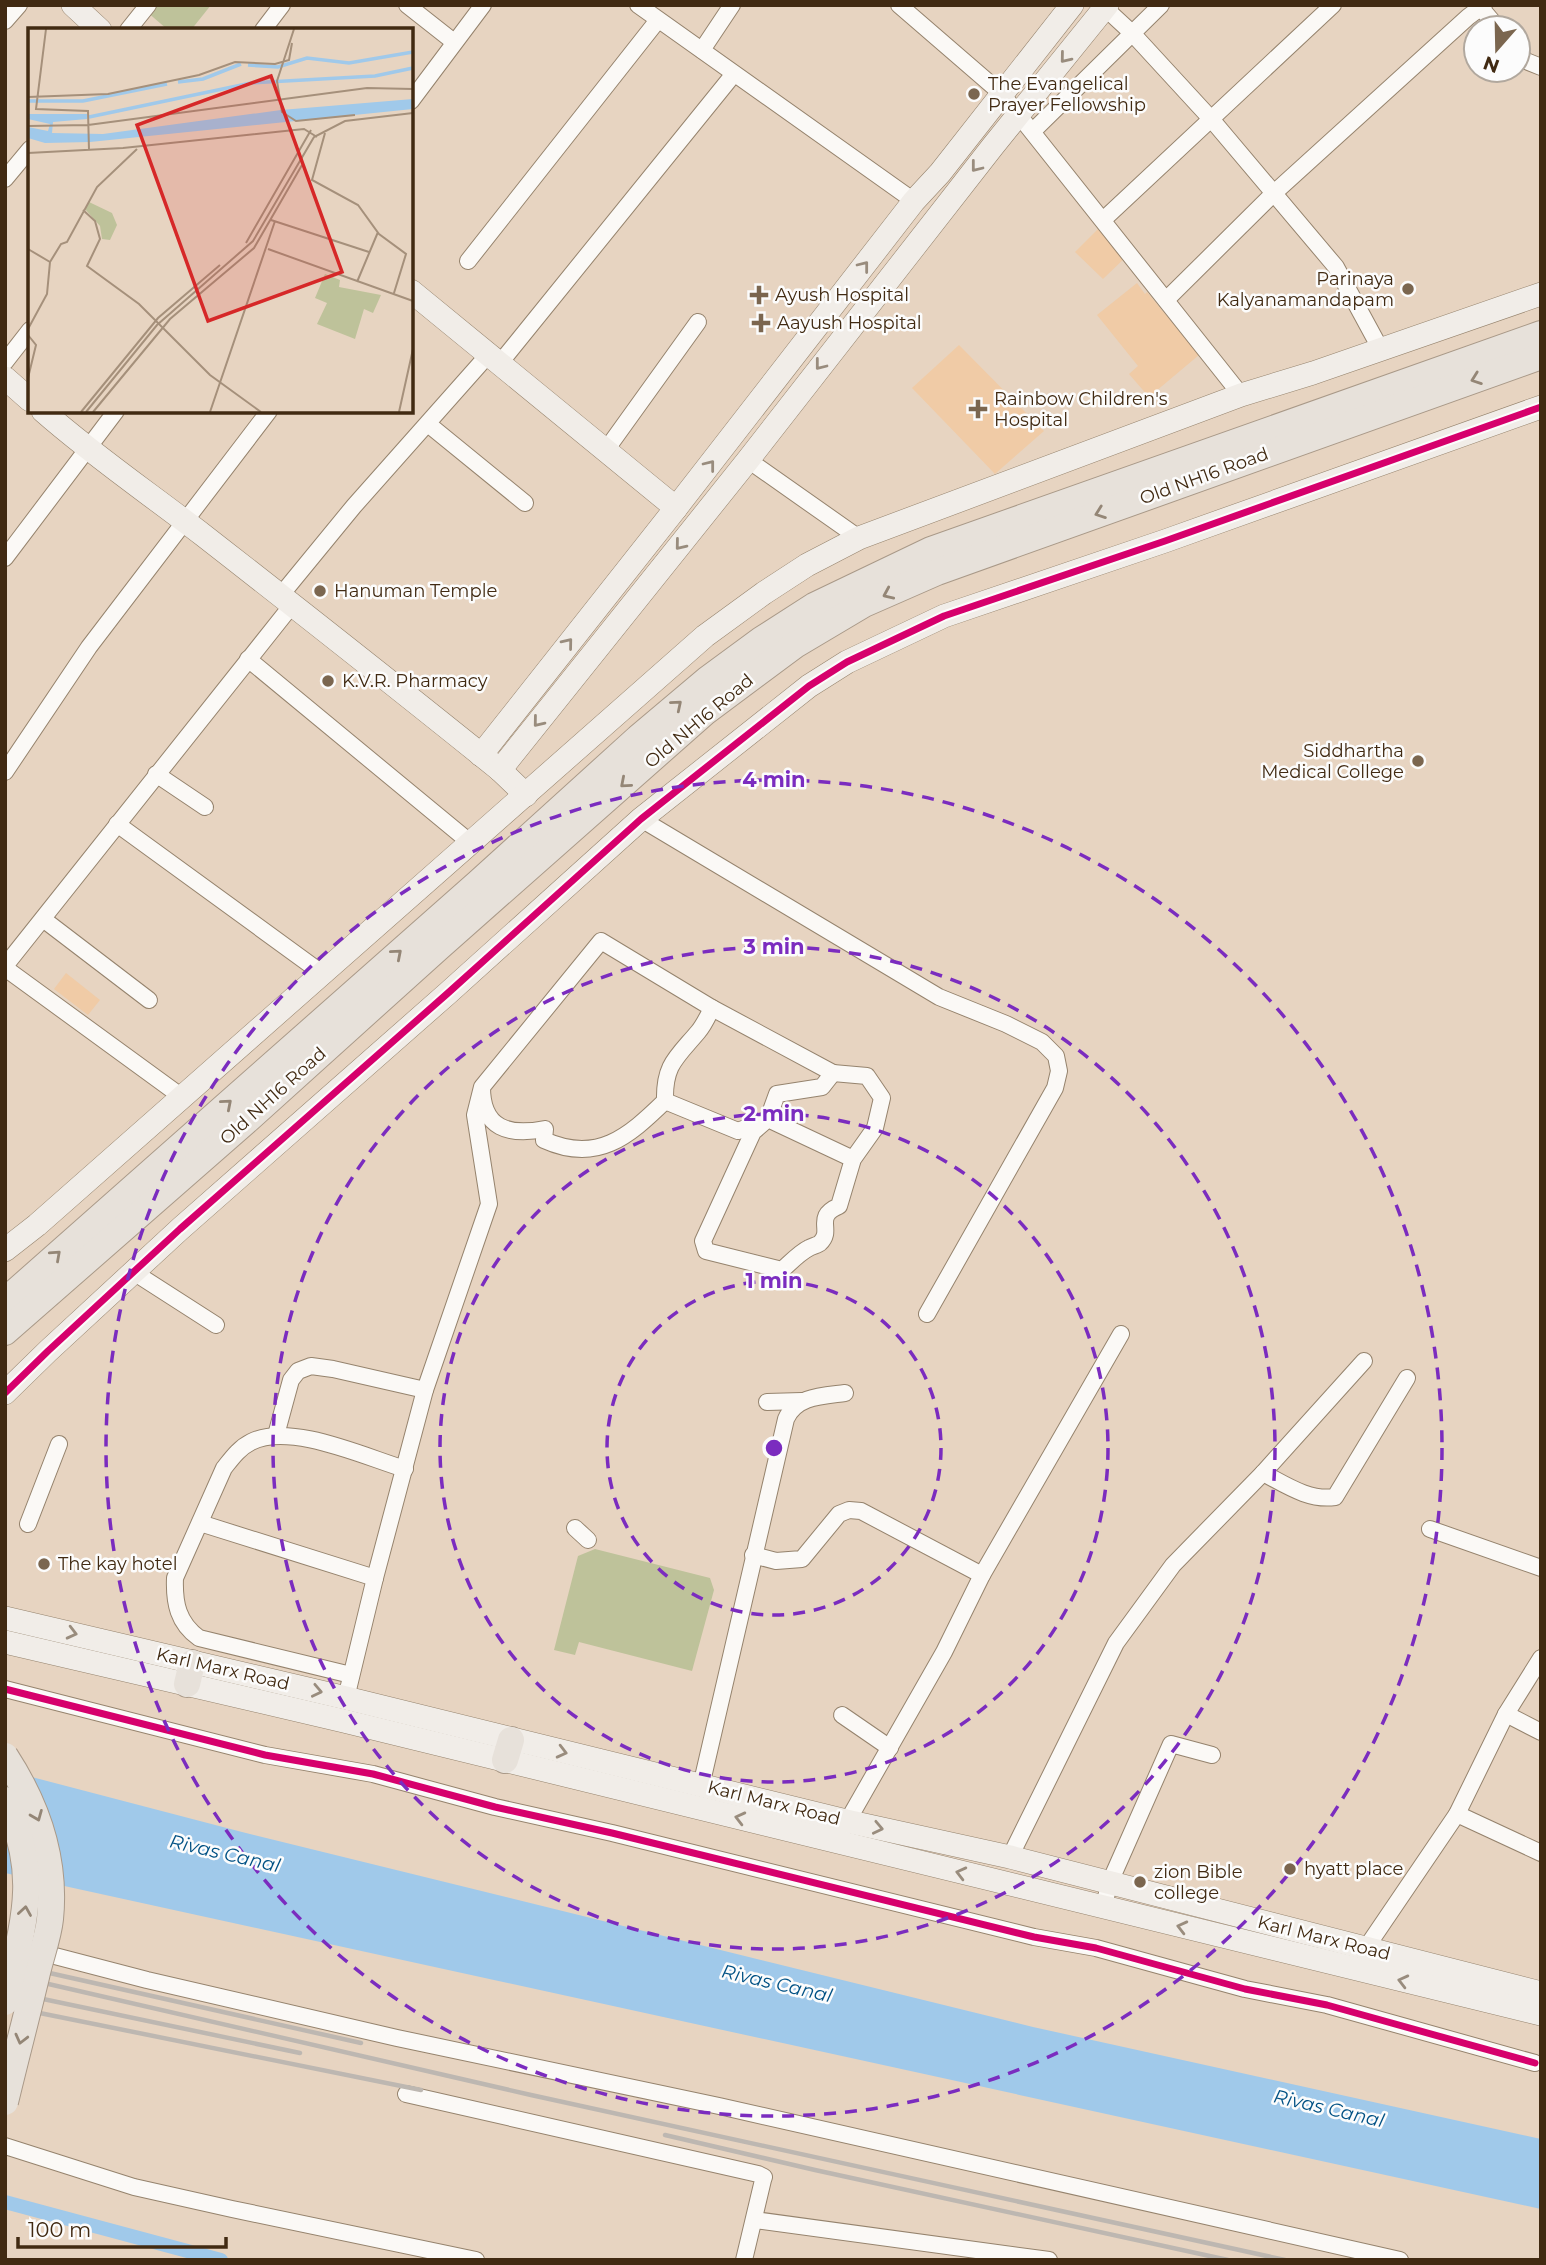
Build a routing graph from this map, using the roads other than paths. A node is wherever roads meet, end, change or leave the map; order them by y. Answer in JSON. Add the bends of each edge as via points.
{"nodes":[{"id":1,"x":19,"y":5,"type":"edge"},
{"id":2,"x":74,"y":5,"type":"edge"},
{"id":3,"x":148,"y":5,"type":"edge"},
{"id":4,"x":282,"y":5,"type":"edge"},
{"id":5,"x":407,"y":5,"type":"edge"},
{"id":6,"x":483,"y":5,"type":"edge"},
{"id":7,"x":638,"y":5,"type":"edge"},
{"id":8,"x":732,"y":5,"type":"edge"},
{"id":9,"x":899,"y":5,"type":"edge"},
{"id":10,"x":1072,"y":5,"type":"edge"},
{"id":11,"x":1161,"y":5,"type":"edge"},
{"id":12,"x":1333,"y":5,"type":"edge"},
{"id":13,"x":1106,"y":7,"type":"edge"},
{"id":14,"x":1473,"y":9,"type":"edge"},
{"id":15,"x":658,"y":20,"type":"junction"},
{"id":16,"x":5,"y":21,"type":"edge"},
{"id":17,"x":130,"y":27,"type":"edge"},
{"id":18,"x":98,"y":28,"type":"edge"},
{"id":19,"x":265,"y":28,"type":"edge"},
{"id":20,"x":1132,"y":33,"type":"junction"},
{"id":21,"x":454,"y":42,"type":"junction"},
{"id":22,"x":702,"y":50,"type":"junction"},
{"id":23,"x":733,"y":75,"type":"junction"},
{"id":24,"x":1002,"y":94,"type":"junction"},
{"id":25,"x":413,"y":98,"type":"edge"},
{"id":26,"x":1212,"y":120,"type":"junction"},
{"id":27,"x":1026,"y":123,"type":"junction"},
{"id":28,"x":28,"y":150,"type":"edge"},
{"id":29,"x":11,"y":161,"type":"edge"},
{"id":30,"x":5,"y":179,"type":"edge"},
{"id":31,"x":1273,"y":193,"type":"junction"},
{"id":32,"x":914,"y":201,"type":"junction"},
{"id":33,"x":1103,"y":220,"type":"junction"},
{"id":34,"x":468,"y":261,"type":"dead end"},
{"id":35,"x":413,"y":293,"type":"edge"},
{"id":36,"x":1541,"y":294,"type":"edge"},
{"id":37,"x":1166,"y":300,"type":"junction"},
{"id":38,"x":698,"y":322,"type":"dead end"},
{"id":39,"x":28,"y":333,"type":"edge"},
{"id":40,"x":1541,"y":334,"type":"edge"},
{"id":41,"x":1381,"y":350,"type":"junction"},
{"id":42,"x":1541,"y":356,"type":"edge"},
{"id":43,"x":494,"y":359,"type":"junction"},
{"id":44,"x":5,"y":362,"type":"edge"},
{"id":45,"x":5,"y":378,"type":"edge"},
{"id":46,"x":1241,"y":395,"type":"junction"},
{"id":47,"x":28,"y":398,"type":"edge"},
{"id":48,"x":1541,"y":407,"type":"edge"},
{"id":49,"x":45,"y":413,"type":"edge"},
{"id":50,"x":114,"y":413,"type":"edge"},
{"id":51,"x":268,"y":413,"type":"edge"},
{"id":52,"x":428,"y":424,"type":"junction"},
{"id":53,"x":739,"y":428,"type":"junction"},
{"id":54,"x":86,"y":449,"type":"junction"},
{"id":55,"x":606,"y":450,"type":"junction"},
{"id":56,"x":753,"y":452,"type":"junction"},
{"id":57,"x":525,"y":503,"type":"dead end"},
{"id":58,"x":676,"y":508,"type":"junction"},
{"id":59,"x":186,"y":522,"type":"junction"},
{"id":60,"x":859,"y":538,"type":"junction"},
{"id":61,"x":5,"y":558,"type":"edge"},
{"id":62,"x":286,"y":600,"type":"junction"},
{"id":63,"x":248,"y":659,"type":"junction"},
{"id":64,"x":481,"y":755,"type":"junction"},
{"id":65,"x":500,"y":770,"type":"junction"},
{"id":66,"x":5,"y":772,"type":"edge"},
{"id":67,"x":156,"y":774,"type":"junction"},
{"id":68,"x":526,"y":795,"type":"junction"},
{"id":69,"x":205,"y":807,"type":"dead end"},
{"id":70,"x":641,"y":819,"type":"junction"},
{"id":71,"x":117,"y":824,"type":"junction"},
{"id":72,"x":472,"y":844,"type":"junction"},
{"id":73,"x":43,"y":919,"type":"junction"},
{"id":74,"x":5,"y":967,"type":"edge"},
{"id":75,"x":323,"y":974,"type":"junction"},
{"id":76,"x":149,"y":1000,"type":"dead end"},
{"id":77,"x":712,"y":1008,"type":"junction"},
{"id":78,"x":833,"y":1073,"type":"junction"},
{"id":79,"x":482,"y":1087,"type":"junction"},
{"id":80,"x":182,"y":1097,"type":"junction"},
{"id":81,"x":665,"y":1101,"type":"junction"},
{"id":82,"x":768,"y":1119,"type":"junction"},
{"id":83,"x":853,"y":1159,"type":"junction"},
{"id":84,"x":5,"y":1250,"type":"edge"},
{"id":85,"x":135,"y":1273,"type":"junction"},
{"id":86,"x":5,"y":1301,"type":"edge"},
{"id":87,"x":927,"y":1314,"type":"dead end"},
{"id":88,"x":216,"y":1325,"type":"dead end"},
{"id":89,"x":5,"y":1332,"type":"edge"},
{"id":90,"x":1121,"y":1334,"type":"dead end"},
{"id":91,"x":1364,"y":1361,"type":"dead end"},
{"id":92,"x":1407,"y":1378,"type":"dead end"},
{"id":93,"x":425,"y":1390,"type":"junction"},
{"id":94,"x":5,"y":1392,"type":"edge"},
{"id":95,"x":845,"y":1393,"type":"dead end"},
{"id":96,"x":802,"y":1401,"type":"junction"},
{"id":97,"x":767,"y":1402,"type":"dead end"},
{"id":98,"x":276,"y":1435,"type":"junction"},
{"id":99,"x":59,"y":1444,"type":"dead end"},
{"id":100,"x":405,"y":1469,"type":"junction"},
{"id":101,"x":1263,"y":1473,"type":"junction"},
{"id":102,"x":200,"y":1523,"type":"junction"},
{"id":103,"x":28,"y":1524,"type":"dead end"},
{"id":104,"x":575,"y":1528,"type":"dead end"},
{"id":105,"x":1430,"y":1529,"type":"dead end"},
{"id":106,"x":588,"y":1540,"type":"dead end"},
{"id":107,"x":753,"y":1555,"type":"junction"},
{"id":108,"x":1541,"y":1568,"type":"edge"},
{"id":109,"x":982,"y":1575,"type":"junction"},
{"id":110,"x":375,"y":1578,"type":"junction"},
{"id":111,"x":5,"y":1618,"type":"edge"},
{"id":112,"x":5,"y":1642,"type":"edge"},
{"id":113,"x":1541,"y":1658,"type":"edge"},
{"id":114,"x":190,"y":1674,"type":"junction"},
{"id":115,"x":351,"y":1675,"type":"junction"},
{"id":116,"x":5,"y":1689,"type":"edge"},
{"id":117,"x":346,"y":1698,"type":"junction"},
{"id":118,"x":1506,"y":1714,"type":"junction"},
{"id":119,"x":842,"y":1715,"type":"dead end"},
{"id":120,"x":1541,"y":1732,"type":"edge"},
{"id":121,"x":890,"y":1748,"type":"junction"},
{"id":122,"x":508,"y":1750,"type":"junction"},
{"id":123,"x":1212,"y":1755,"type":"dead end"},
{"id":124,"x":5,"y":1756,"type":"edge"},
{"id":125,"x":701,"y":1786,"type":"junction"},
{"id":126,"x":5,"y":1800,"type":"edge"},
{"id":127,"x":1457,"y":1814,"type":"junction"},
{"id":128,"x":846,"y":1821,"type":"junction"},
{"id":129,"x":838,"y":1843,"type":"junction"},
{"id":130,"x":1541,"y":1853,"type":"edge"},
{"id":131,"x":1010,"y":1857,"type":"junction"},
{"id":132,"x":1110,"y":1882,"type":"junction"},
{"id":133,"x":1104,"y":1908,"type":"junction"},
{"id":134,"x":5,"y":1943,"type":"edge"},
{"id":135,"x":1366,"y":1948,"type":"junction"},
{"id":136,"x":1452,"y":1982,"type":"junction"},
{"id":137,"x":1541,"y":1993,"type":"edge"},
{"id":138,"x":5,"y":2002,"type":"edge"},
{"id":139,"x":1541,"y":2014,"type":"edge"},
{"id":140,"x":1535,"y":2063,"type":"dead end"},
{"id":141,"x":406,"y":2094,"type":"dead end"},
{"id":142,"x":5,"y":2102,"type":"edge"},
{"id":143,"x":5,"y":2146,"type":"edge"},
{"id":144,"x":755,"y":2220,"type":"junction"},
{"id":145,"x":476,"y":2260,"type":"edge"},
{"id":146,"x":744,"y":2260,"type":"edge"},
{"id":147,"x":1049,"y":2260,"type":"edge"},
{"id":148,"x":1400,"y":2260,"type":"edge"}],
"edges":[{"from":1,"to":16,"type":"street"},
{"from":2,"to":18,"type":"street"},
{"from":3,"to":17,"type":"street"},
{"from":4,"to":19,"type":"street"},
{"from":5,"to":21,"type":"street"},
{"from":6,"to":21,"type":"street"},
{"from":7,"to":15,"type":"street"},
{"from":8,"to":22,"type":"street"},
{"from":9,"to":24,"type":"street"},
{"from":10,"to":24,"type":"street"},
{"from":11,"to":20,"type":"street"},
{"from":12,"to":26,"type":"street"},
{"from":13,"to":20,"type":"street"},
{"from":13,"to":27,"type":"street","one_way":true},
{"from":14,"to":31,"type":"street"},
{"from":15,"to":22,"type":"street"},
{"from":15,"to":34,"type":"street"},
{"from":20,"to":26,"type":"street"},
{"from":20,"to":27,"type":"street"},
{"from":21,"to":25,"type":"street"},
{"from":22,"to":23,"type":"street"},
{"from":23,"to":32,"type":"street"},
{"from":23,"to":43,"type":"street"},
{"from":24,"to":27,"type":"street"},
{"from":24,"to":32,"type":"street"},
{"from":26,"to":31,"type":"street"},
{"from":26,"to":33,"type":"street"},
{"from":27,"to":33,"type":"street"},
{"from":27,"to":56,"type":"street","one_way":true},
{"from":28,"to":29,"type":"street"},
{"from":29,"to":30,"type":"street"},
{"from":31,"to":37,"type":"street"},
{"from":31,"to":41,"type":"street","via":[[1336,268]]},
{"from":53,"to":32,"type":"street","one_way":true},
{"from":33,"to":37,"type":"street"},
{"from":35,"to":43,"type":"street"},
{"from":36,"to":41,"type":"street"},
{"from":37,"to":46,"type":"street"},
{"from":38,"to":55,"type":"street"},
{"from":39,"to":44,"type":"street"},
{"from":86,"to":40,"type":"main road","name":"Old NH16 Road","one_way":true,"via":[[648,730],[708,679],[814,606],[943,545]]},
{"from":41,"to":46,"type":"street"},
{"from":42,"to":89,"type":"main road","name":"Old NH16 Road","one_way":true,"via":[[937,572],[864,604],[795,645],[705,712]]},
{"from":43,"to":52,"type":"street"},
{"from":43,"to":55,"type":"street"},
{"from":45,"to":47,"type":"street"},
{"from":46,"to":60,"type":"street"},
{"from":48,"to":70,"type":"street","via":[[944,616],[847,662],[809,686]]},
{"from":49,"to":54,"type":"street"},
{"from":50,"to":54,"type":"street"},
{"from":51,"to":59,"type":"street"},
{"from":52,"to":57,"type":"street"},
{"from":52,"to":62,"type":"street","via":[[354,506]]},
{"from":53,"to":56,"type":"street"},
{"from":58,"to":53,"type":"street","one_way":true},
{"from":54,"to":59,"type":"street"},
{"from":54,"to":61,"type":"street"},
{"from":55,"to":58,"type":"street"},
{"from":56,"to":60,"type":"street"},
{"from":56,"to":65,"type":"street","one_way":true},
{"from":64,"to":58,"type":"street","one_way":true},
{"from":59,"to":62,"type":"street"},
{"from":59,"to":66,"type":"street","via":[[89,648]]},
{"from":60,"to":68,"type":"street","via":[[807,565],[705,636]]},
{"from":62,"to":63,"type":"street"},
{"from":62,"to":64,"type":"street"},
{"from":63,"to":67,"type":"street"},
{"from":63,"to":72,"type":"street"},
{"from":64,"to":65,"type":"street"},
{"from":65,"to":68,"type":"street"},
{"from":67,"to":69,"type":"street"},
{"from":67,"to":71,"type":"street"},
{"from":68,"to":72,"type":"street"},
{"from":70,"to":85,"type":"street"},
{"from":70,"to":87,"type":"street","via":[[939,997],[1042,1042],[1056,1056],[1055,1088]]},
{"from":71,"to":73,"type":"street"},
{"from":71,"to":75,"type":"street"},
{"from":72,"to":75,"type":"street"},
{"from":73,"to":74,"type":"street"},
{"from":73,"to":76,"type":"street"},
{"from":74,"to":80,"type":"street"},
{"from":75,"to":80,"type":"street"},
{"from":77,"to":78,"type":"street"},
{"from":77,"to":79,"type":"street","via":[[601,941]]},
{"from":77,"to":81,"type":"street","via":[[699,1031],[679,1051],[664,1082]]},
{"from":78,"to":82,"type":"street","via":[[822,1087],[777,1094]]},
{"from":78,"to":83,"type":"street","via":[[867,1076],[882,1098],[875,1128]]},
{"from":79,"to":81,"type":"street","via":[[487,1116],[504,1129],[545,1129],[544,1140],[583,1151],[622,1138]]},
{"from":79,"to":93,"type":"street","via":[[475,1115],[489,1204]]},
{"from":80,"to":84,"type":"street"},
{"from":81,"to":82,"type":"street","via":[[738,1131]]},
{"from":82,"to":83,"type":"street"},
{"from":82,"to":83,"type":"street","via":[[752,1132],[703,1241],[706,1251],[782,1270],[819,1244],[825,1233],[823,1221],[829,1210],[839,1206]]},
{"from":85,"to":88,"type":"street"},
{"from":85,"to":94,"type":"street"},
{"from":90,"to":109,"type":"street"},
{"from":91,"to":101,"type":"street"},
{"from":92,"to":101,"type":"street","via":[[1335,1497],[1311,1496]]},
{"from":93,"to":98,"type":"street","via":[[311,1366],[290,1380]]},
{"from":93,"to":100,"type":"street"},
{"from":95,"to":96,"type":"street"},
{"from":96,"to":97,"type":"street"},
{"from":96,"to":107,"type":"street","via":[[791,1408],[786,1419]]},
{"from":98,"to":100,"type":"street","via":[[313,1440]]},
{"from":98,"to":102,"type":"street","via":[[250,1442],[235,1454]]},
{"from":99,"to":103,"type":"street"},
{"from":100,"to":110,"type":"street"},
{"from":101,"to":131,"type":"street","via":[[1173,1565],[1116,1643]]},
{"from":102,"to":110,"type":"street"},
{"from":102,"to":115,"type":"street","via":[[175,1578],[174,1595],[187,1629],[222,1645]]},
{"from":104,"to":106,"type":"street"},
{"from":105,"to":108,"type":"street"},
{"from":107,"to":109,"type":"street","via":[[776,1561],[802,1559],[839,1514],[861,1511]]},
{"from":107,"to":125,"type":"street"},
{"from":109,"to":121,"type":"street"},
{"from":110,"to":115,"type":"street"},
{"from":111,"to":114,"type":"street","name":"Karl Marx Road","one_way":true,"via":[[64,1630]]},
{"from":112,"to":114,"type":"street","name":"Karl Marx Road"},
{"from":113,"to":118,"type":"street"},
{"from":114,"to":117,"type":"street","name":"Karl Marx Road","one_way":true},
{"from":114,"to":122,"type":"street","name":"Karl Marx Road"},
{"from":115,"to":117,"type":"street"},
{"from":116,"to":140,"type":"street","via":[[265,1755],[373,1774],[1034,1937],[1096,1948]]},
{"from":117,"to":122,"type":"street","name":"Karl Marx Road"},
{"from":118,"to":120,"type":"street"},
{"from":118,"to":127,"type":"street"},
{"from":119,"to":121,"type":"street"},
{"from":121,"to":128,"type":"street"},
{"from":122,"to":125,"type":"street","name":"Karl Marx Road","one_way":true},
{"from":129,"to":122,"type":"street","name":"Karl Marx Road","one_way":true},
{"from":123,"to":132,"type":"street","via":[[1171,1744]]},
{"from":124,"to":142,"type":"main road","one_way":true,"bridge":true,"via":[[40,1823],[50,1883],[50,1920]]},
{"from":125,"to":128,"type":"street","name":"Karl Marx Road"},
{"from":138,"to":126,"type":"main road","one_way":true,"bridge":true,"via":[[28,1886],[25,1852]]},
{"from":127,"to":130,"type":"street"},
{"from":127,"to":135,"type":"street"},
{"from":128,"to":129,"type":"street"},
{"from":128,"to":131,"type":"street","name":"Karl Marx Road","one_way":true},
{"from":133,"to":129,"type":"street","name":"Karl Marx Road","one_way":true},
{"from":131,"to":132,"type":"street","name":"Karl Marx Road"},
{"from":132,"to":133,"type":"street"},
{"from":132,"to":135,"type":"street","name":"Karl Marx Road"},
{"from":136,"to":133,"type":"street","name":"Karl Marx Road","one_way":true},
{"from":134,"to":148,"type":"street","via":[[371,2032]]},
{"from":135,"to":136,"type":"street","name":"Karl Marx Road"},
{"from":136,"to":137,"type":"street","name":"Karl Marx Road"},
{"from":136,"to":139,"type":"street","name":"Karl Marx Road"},
{"from":141,"to":144,"type":"street","via":[[758,2174],[764,2177]]},
{"from":143,"to":145,"type":"street","via":[[134,2187]]},
{"from":144,"to":146,"type":"street"},
{"from":144,"to":147,"type":"street"}]}
